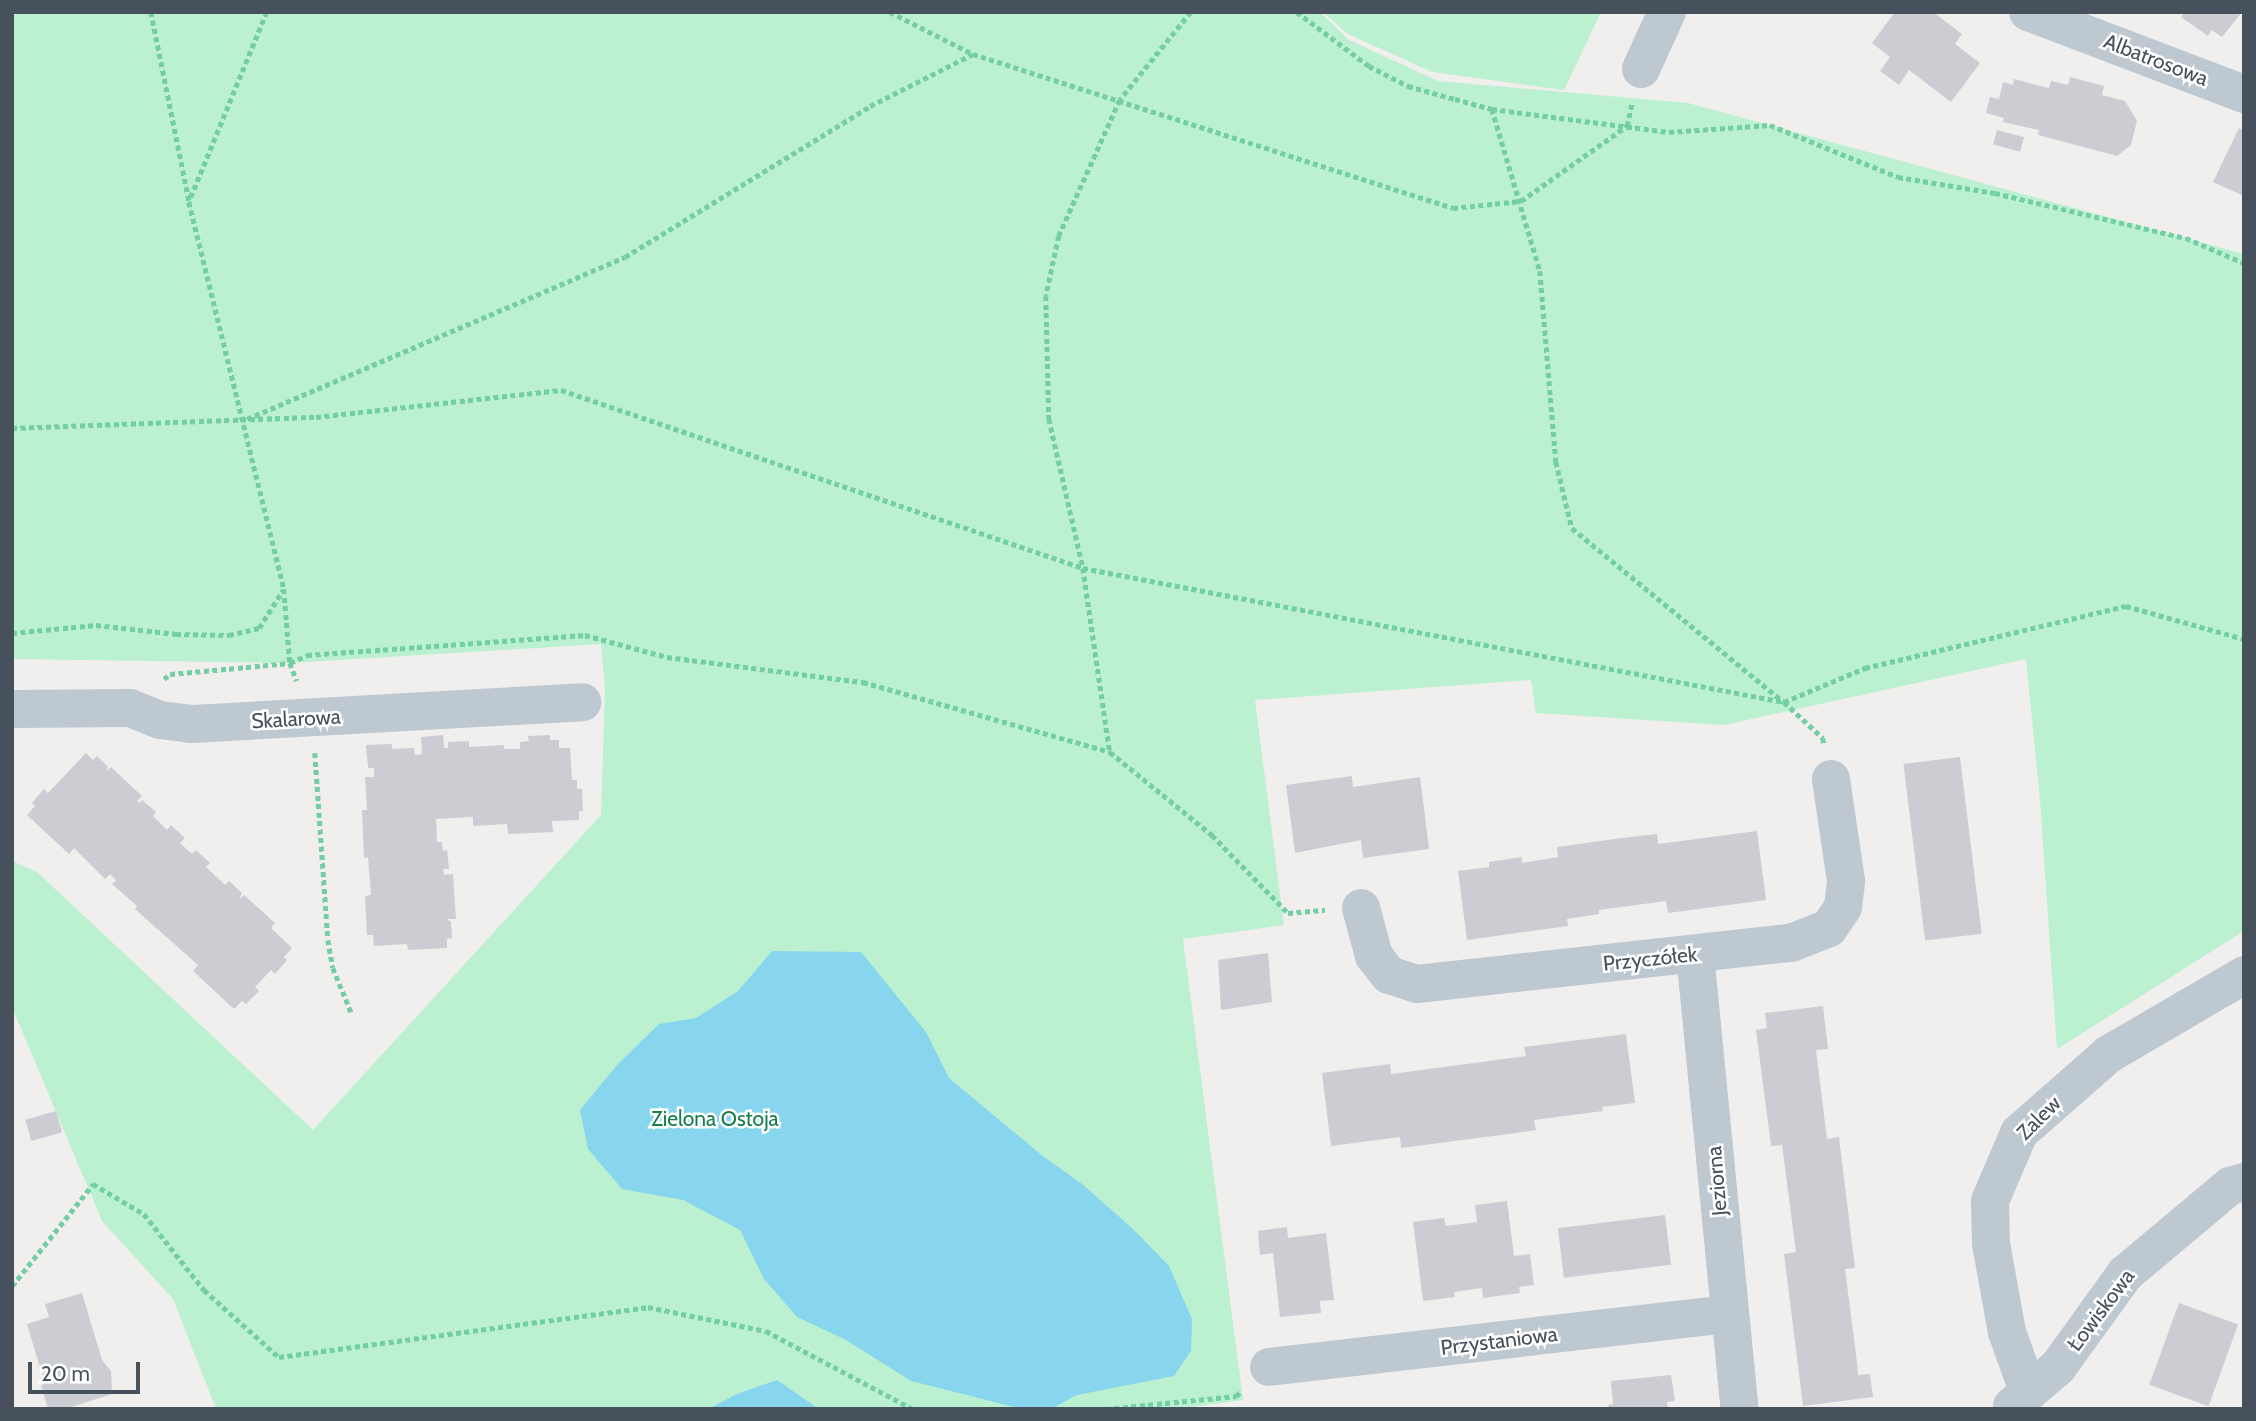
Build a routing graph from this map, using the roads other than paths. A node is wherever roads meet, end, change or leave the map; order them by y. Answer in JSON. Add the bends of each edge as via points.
{"nodes":[{"id":1,"x":1667,"y":12,"type":"edge"},
{"id":2,"x":2028,"y":12,"type":"edge"},
{"id":3,"x":2096,"y":23,"type":"edge"},
{"id":4,"x":1642,"y":68,"type":"road end"},
{"id":5,"x":2244,"y":94,"type":"edge"},
{"id":6,"x":582,"y":702,"type":"dead end"},
{"id":7,"x":12,"y":709,"type":"edge"},
{"id":8,"x":1831,"y":779,"type":"road end"},
{"id":9,"x":1361,"y":908,"type":"road end"},
{"id":10,"x":1695,"y":954,"type":"junction"},
{"id":11,"x":2244,"y":975,"type":"edge"},
{"id":12,"x":2244,"y":1182,"type":"edge"},
{"id":13,"x":1729,"y":1314,"type":"junction"},
{"id":14,"x":1269,"y":1367,"type":"road end"},
{"id":15,"x":2031,"y":1403,"type":"edge"},
{"id":16,"x":1740,"y":1409,"type":"edge"}],
"edges":[{"from":1,"to":4,"type":"street"},
{"from":2,"to":3,"type":"street","name":"Albatrosowa"},
{"from":3,"to":5,"type":"street","name":"Albatrosowa"},
{"from":6,"to":7,"type":"street","name":"Skalarowa","via":[[193,724],[160,720],[130,708]]},
{"from":8,"to":10,"type":"street","name":"Przyczółek","via":[[1846,881],[1843,907],[1829,928],[1791,943]]},
{"from":9,"to":10,"type":"street","name":"Przyczółek","via":[[1374,956],[1389,975],[1417,984]]},
{"from":10,"to":13,"type":"street","name":"Jeziorna"},
{"from":11,"to":15,"type":"street","name":"Zalew","via":[[2109,1054],[2019,1133],[1990,1201],[1991,1244],[2007,1332]]},
{"from":12,"to":15,"type":"street","name":"Łowiskowa","via":[[2230,1186],[2125,1273]]},
{"from":13,"to":14,"type":"street","name":"Przystaniowa"},
{"from":13,"to":16,"type":"street","name":"Jeziorna"}]}
